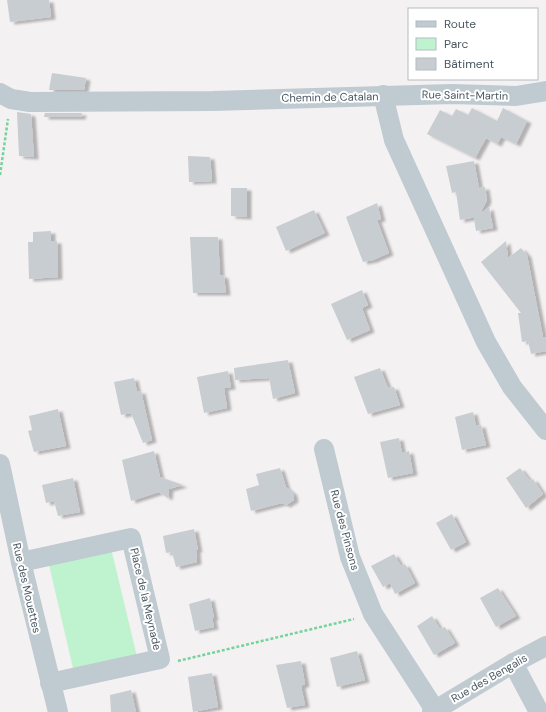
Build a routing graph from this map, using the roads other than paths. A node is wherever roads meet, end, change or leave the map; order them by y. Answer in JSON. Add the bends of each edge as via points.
{"nodes":[{"id":1,"x":546,"y":91,"type":"edge"},
{"id":2,"x":383,"y":95,"type":"junction"},
{"id":3,"x":6,"y":96,"type":"edge"},
{"id":4,"x":546,"y":430,"type":"edge"},
{"id":5,"x":324,"y":450,"type":"dead end"},
{"id":6,"x":0,"y":464,"type":"edge"},
{"id":7,"x":21,"y":562,"type":"junction"},
{"id":8,"x":546,"y":646,"type":"edge"},
{"id":9,"x":513,"y":663,"type":"junction"},
{"id":10,"x":50,"y":683,"type":"junction"},
{"id":11,"x":433,"y":711,"type":"edge"},
{"id":12,"x":58,"y":712,"type":"edge"},
{"id":13,"x":539,"y":712,"type":"edge"}],
"edges":[{"from":1,"to":2,"type":"street","name":"Rue Saint-Martin","via":[[516,96]]},
{"from":2,"to":3,"type":"street","name":"Chemin de Catalan","via":[[213,101],[30,102]]},
{"from":2,"to":4,"type":"street","name":"Chemin de Catalan","via":[[394,140],[486,342],[512,387]]},
{"from":5,"to":11,"type":"street","name":"Rue des Pinsons","via":[[350,557],[373,614]]},
{"from":6,"to":7,"type":"street","name":"Rue des Mouettes"},
{"from":7,"to":10,"type":"street","name":"Rue des Mouettes"},
{"from":7,"to":10,"type":"street","name":"Place de la Meynade","via":[[131,538],[160,660]]},
{"from":8,"to":9,"type":"street","name":"Rue des Bengalis"},
{"from":9,"to":11,"type":"street","name":"Rue des Bengalis"},
{"from":9,"to":13,"type":"street"},
{"from":10,"to":12,"type":"street","name":"Rue des Mouettes"}]}
